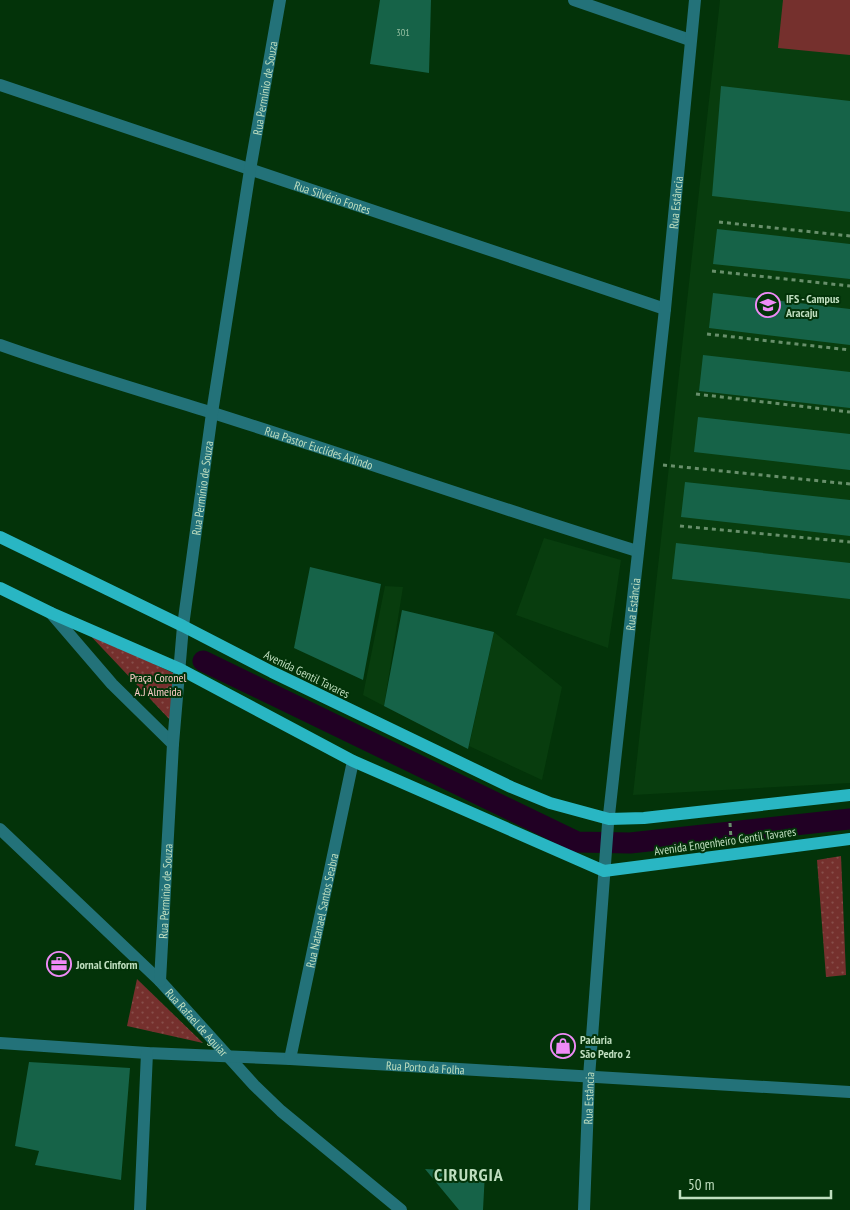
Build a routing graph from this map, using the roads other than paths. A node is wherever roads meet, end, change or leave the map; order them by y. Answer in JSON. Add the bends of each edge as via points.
{"nodes":[{"id":1,"x":280,"y":0,"type":"edge"},
{"id":2,"x":574,"y":0,"type":"edge"},
{"id":3,"x":695,"y":0,"type":"edge"},
{"id":4,"x":690,"y":40,"type":"junction"},
{"id":5,"x":0,"y":85,"type":"edge"},
{"id":6,"x":250,"y":170,"type":"junction"},
{"id":7,"x":665,"y":309,"type":"junction"},
{"id":8,"x":0,"y":345,"type":"edge"},
{"id":9,"x":212,"y":413,"type":"junction"},
{"id":10,"x":0,"y":537,"type":"edge"},
{"id":11,"x":637,"y":551,"type":"junction"},
{"id":12,"x":0,"y":588,"type":"edge"},
{"id":13,"x":51,"y":613,"type":"junction"},
{"id":14,"x":183,"y":629,"type":"junction"},
{"id":15,"x":181,"y":666,"type":"junction"},
{"id":16,"x":173,"y":744,"type":"junction"},
{"id":17,"x":353,"y":761,"type":"junction"},
{"id":18,"x":850,"y":795,"type":"edge"},
{"id":19,"x":609,"y":821,"type":"junction"},
{"id":20,"x":0,"y":829,"type":"edge"},
{"id":21,"x":850,"y":839,"type":"edge"},
{"id":22,"x":604,"y":868,"type":"junction"},
{"id":23,"x":160,"y":981,"type":"junction"},
{"id":24,"x":0,"y":1042,"type":"edge"},
{"id":25,"x":147,"y":1054,"type":"junction"},
{"id":26,"x":230,"y":1057,"type":"junction"},
{"id":27,"x":290,"y":1059,"type":"junction"},
{"id":28,"x":589,"y":1077,"type":"junction"},
{"id":29,"x":850,"y":1092,"type":"edge"},
{"id":30,"x":140,"y":1210,"type":"edge"},
{"id":31,"x":401,"y":1210,"type":"edge"},
{"id":32,"x":584,"y":1210,"type":"edge"}],
"edges":[{"from":1,"to":6,"type":"street","name":"Rua Permínio de Souza"},
{"from":2,"to":4,"type":"street"},
{"from":3,"to":4,"type":"street","name":"Rua Estância"},
{"from":4,"to":7,"type":"street","name":"Rua Estância"},
{"from":5,"to":6,"type":"street","name":"Rua Silvério Fontes"},
{"from":6,"to":7,"type":"street","name":"Rua Silvério Fontes"},
{"from":6,"to":9,"type":"street","name":"Rua Permínio de Souza"},
{"from":7,"to":11,"type":"street","name":"Rua Estância"},
{"from":8,"to":9,"type":"street","name":"Rua Pastor Euclídes Arlindo","via":[[81,374]]},
{"from":9,"to":11,"type":"street","name":"Rua Pastor Euclídes Arlindo"},
{"from":9,"to":14,"type":"street","name":"Rua Permínio de Souza"},
{"from":10,"to":14,"type":"main road","name":"Avenida Gentil Tavares"},
{"from":11,"to":19,"type":"street","name":"Rua Estância"},
{"from":12,"to":13,"type":"main road"},
{"from":13,"to":15,"type":"main road"},
{"from":13,"to":16,"type":"street","via":[[112,684]]},
{"from":14,"to":15,"type":"street","name":"Rua Permínio de Souza"},
{"from":14,"to":19,"type":"main road","name":"Avenida Gentil Tavares","via":[[511,787],[550,804]]},
{"from":15,"to":16,"type":"street","name":"Rua Permínio de Souza"},
{"from":15,"to":17,"type":"main road"},
{"from":16,"to":23,"type":"street","name":"Rua Permínio de Souza"},
{"from":17,"to":22,"type":"main road"},
{"from":17,"to":27,"type":"street","name":"Rua Natanael Santos Seabra"},
{"from":18,"to":19,"type":"main road"},
{"from":19,"to":22,"type":"street","name":"Rua Estância"},
{"from":20,"to":23,"type":"street","name":"Rua Rafael de Aguiar"},
{"from":21,"to":22,"type":"main road","name":"Avenida Engenheiro Gentil Tavares"},
{"from":22,"to":28,"type":"street","name":"Rua Estância"},
{"from":23,"to":26,"type":"street","name":"Rua Rafael de Aguiar"},
{"from":24,"to":25,"type":"street","name":"Rua Porto da Folha"},
{"from":25,"to":26,"type":"street","name":"Rua Porto da Folha"},
{"from":25,"to":30,"type":"street"},
{"from":26,"to":27,"type":"street","name":"Rua Porto da Folha"},
{"from":26,"to":31,"type":"street","name":"Rua Rafael de Aguiar","via":[[281,1111]]},
{"from":27,"to":28,"type":"street","name":"Rua Porto da Folha"},
{"from":28,"to":29,"type":"street","name":"Rua Porto da Folha"},
{"from":28,"to":32,"type":"street","name":"Rua Estância"}]}
